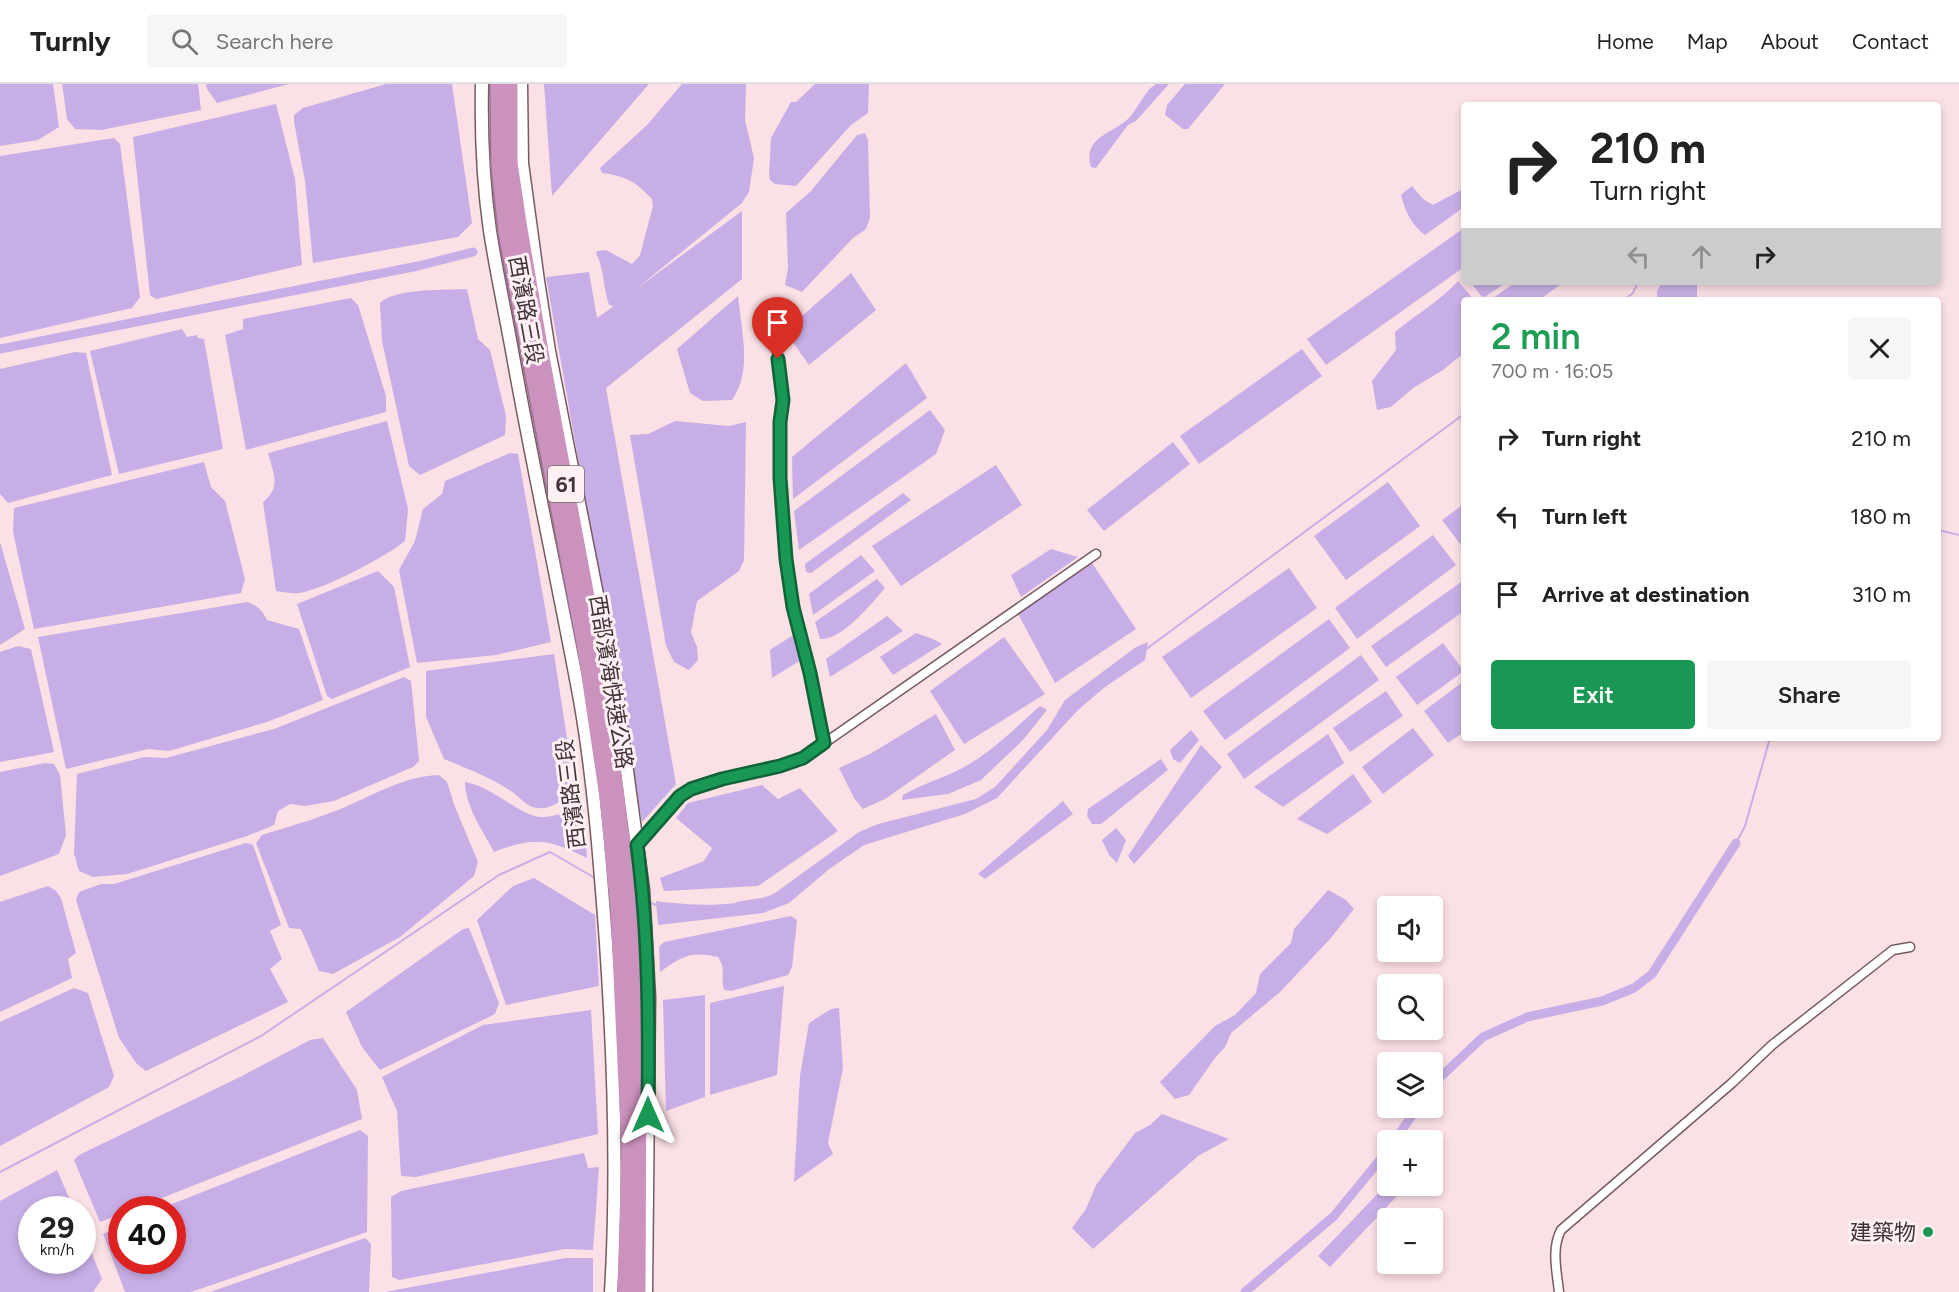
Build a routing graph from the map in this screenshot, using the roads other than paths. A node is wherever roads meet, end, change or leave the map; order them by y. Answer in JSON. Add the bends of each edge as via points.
{"nodes":[{"id":1,"x":482,"y":84,"type":"edge"},
{"id":2,"x":498,"y":84,"type":"edge"},
{"id":3,"x":510,"y":84,"type":"edge"},
{"id":4,"x":521,"y":84,"type":"edge"},
{"id":5,"x":773,"y":318,"type":"dead end"},
{"id":6,"x":1096,"y":554,"type":"dead end"},
{"id":7,"x":824,"y":743,"type":"junction"},
{"id":8,"x":637,"y":845,"type":"junction"},
{"id":9,"x":629,"y":884,"type":"junction"},
{"id":10,"x":624,"y":912,"type":"junction"},
{"id":11,"x":1910,"y":947,"type":"dead end"},
{"id":12,"x":611,"y":1292,"type":"edge"},
{"id":13,"x":625,"y":1292,"type":"edge"},
{"id":14,"x":638,"y":1292,"type":"edge"},
{"id":15,"x":646,"y":1292,"type":"edge"},
{"id":16,"x":1559,"y":1292,"type":"edge"}],
"edges":[{"from":1,"to":12,"type":"street","name":"西濱路三段","via":[[483,163],[490,229],[526,436],[580,704],[601,870],[615,1139]]},
{"from":2,"to":9,"type":"highway","name":"西部濱海快速公路","number":"61","via":[[499,166],[506,232],[584,642],[607,797]]},
{"from":3,"to":9,"type":"highway","name":"西部濱海快速公路","number":"61","via":[[510,163],[518,218],[600,666]]},
{"from":4,"to":8,"type":"street","name":"西濱路三段","via":[[522,163],[543,316],[617,696]]},
{"from":5,"to":7,"type":"street","via":[[783,400],[780,478],[786,559]]},
{"from":6,"to":7,"type":"street"},
{"from":7,"to":8,"type":"street","via":[[803,758],[780,766],[691,789],[680,796]]},
{"from":8,"to":9,"type":"street","name":"西濱路三段"},
{"from":9,"to":10,"type":"highway","name":"西部濱海快速公路","number":"61"},
{"from":9,"to":15,"type":"street","name":"西濱路三段","via":[[645,923],[649,997]]},
{"from":10,"to":13,"type":"highway","name":"西部濱海快速公路","number":"61","via":[[629,1150]]},
{"from":10,"to":14,"type":"highway","name":"西部濱海快速公路","number":"61","via":[[639,1056]]},
{"from":11,"to":16,"type":"street","via":[[1893,950],[1772,1045],[1561,1230],[1556,1240]]}]}
